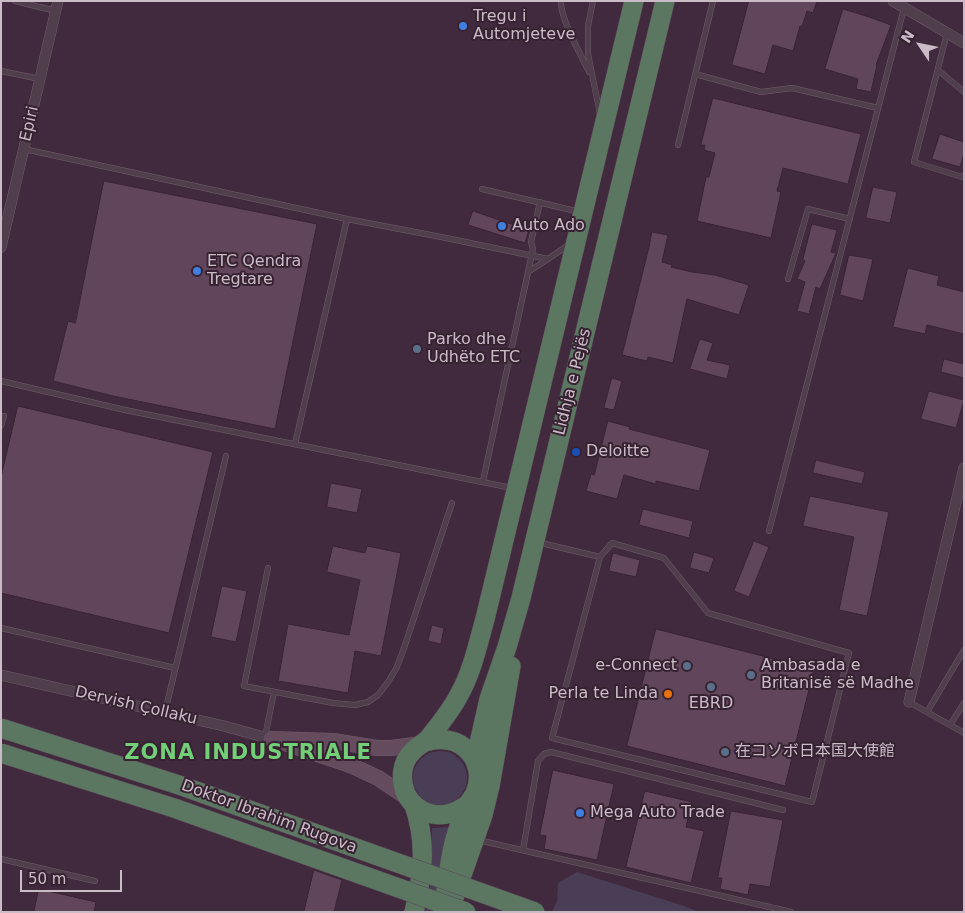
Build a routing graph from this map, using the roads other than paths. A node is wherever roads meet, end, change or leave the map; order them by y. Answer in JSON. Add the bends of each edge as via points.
{"nodes":[{"id":1,"x":15,"y":1,"type":"edge"},
{"id":2,"x":561,"y":1,"type":"edge"},
{"id":3,"x":593,"y":1,"type":"edge"},
{"id":4,"x":634,"y":1,"type":"edge"},
{"id":5,"x":665,"y":1,"type":"edge"},
{"id":6,"x":713,"y":1,"type":"edge"},
{"id":7,"x":893,"y":1,"type":"edge"},
{"id":8,"x":57,"y":6,"type":"edge"},
{"id":9,"x":904,"y":8,"type":"junction"},
{"id":10,"x":947,"y":33,"type":"junction"},
{"id":11,"x":964,"y":43,"type":"edge"},
{"id":12,"x":938,"y":70,"type":"junction"},
{"id":13,"x":1,"y":71,"type":"edge"},
{"id":14,"x":695,"y":74,"type":"junction"},
{"id":15,"x":41,"y":79,"type":"junction"},
{"id":16,"x":593,"y":81,"type":"junction"},
{"id":17,"x":964,"y":92,"type":"edge"},
{"id":18,"x":878,"y":108,"type":"junction"},
{"id":19,"x":603,"y":130,"type":"junction"},
{"id":20,"x":678,"y":145,"type":"dead end"},
{"id":21,"x":24,"y":149,"type":"junction"},
{"id":22,"x":964,"y":175,"type":"edge"},
{"id":23,"x":482,"y":189,"type":"dead end"},
{"id":24,"x":540,"y":202,"type":"junction"},
{"id":25,"x":583,"y":212,"type":"junction"},
{"id":26,"x":347,"y":219,"type":"junction"},
{"id":27,"x":850,"y":219,"type":"junction"},
{"id":28,"x":576,"y":240,"type":"junction"},
{"id":29,"x":1,"y":247,"type":"edge"},
{"id":30,"x":532,"y":256,"type":"junction"},
{"id":31,"x":548,"y":259,"type":"junction"},
{"id":32,"x":528,"y":272,"type":"junction"},
{"id":33,"x":788,"y":279,"type":"dead end"},
{"id":34,"x":1,"y":381,"type":"edge"},
{"id":35,"x":1,"y":416,"type":"edge"},
{"id":36,"x":1,"y":426,"type":"edge"},
{"id":37,"x":295,"y":444,"type":"junction"},
{"id":38,"x":226,"y":456,"type":"dead end"},
{"id":39,"x":964,"y":468,"type":"edge"},
{"id":40,"x":483,"y":481,"type":"junction"},
{"id":41,"x":517,"y":489,"type":"junction"},
{"id":42,"x":452,"y":503,"type":"dead end"},
{"id":43,"x":769,"y":532,"type":"dead end"},
{"id":44,"x":534,"y":541,"type":"junction"},
{"id":45,"x":600,"y":557,"type":"junction"},
{"id":46,"x":268,"y":568,"type":"dead end"},
{"id":47,"x":521,"y":598,"type":"junction"},
{"id":48,"x":1,"y":628,"type":"edge"},
{"id":49,"x":964,"y":650,"type":"edge"},
{"id":50,"x":175,"y":668,"type":"junction"},
{"id":51,"x":1,"y":675,"type":"edge"},
{"id":52,"x":274,"y":692,"type":"junction"},
{"id":53,"x":909,"y":702,"type":"joint"},
{"id":54,"x":964,"y":703,"type":"edge"},
{"id":55,"x":165,"y":712,"type":"junction"},
{"id":56,"x":927,"y":712,"type":"junction"},
{"id":57,"x":950,"y":725,"type":"junction"},
{"id":58,"x":1,"y":728,"type":"edge"},
{"id":59,"x":964,"y":733,"type":"edge"},
{"id":60,"x":268,"y":738,"type":"junction"},
{"id":61,"x":423,"y":743,"type":"junction"},
{"id":62,"x":1,"y":753,"type":"edge"},
{"id":63,"x":475,"y":761,"type":"junction"},
{"id":64,"x":411,"y":802,"type":"junction"},
{"id":65,"x":468,"y":804,"type":"junction"},
{"id":66,"x":783,"y":810,"type":"dead end"},
{"id":67,"x":475,"y":839,"type":"junction"},
{"id":68,"x":523,"y":850,"type":"junction"},
{"id":69,"x":1,"y":859,"type":"edge"},
{"id":70,"x":95,"y":881,"type":"dead end"},
{"id":71,"x":414,"y":912,"type":"edge"},
{"id":72,"x":442,"y":912,"type":"edge"},
{"id":73,"x":449,"y":912,"type":"edge"},
{"id":74,"x":466,"y":912,"type":"edge"},
{"id":75,"x":535,"y":912,"type":"edge"},
{"id":76,"x":791,"y":912,"type":"edge"}],
"edges":[{"from":1,"to":8,"type":"lane"},
{"from":2,"to":16,"type":"lane","via":[[565,20]]},
{"from":3,"to":16,"type":"lane","via":[[587,40]]},
{"from":4,"to":19,"type":"highway","name":"Lidhja e Pejës"},
{"from":5,"to":44,"type":"highway","name":"Lidhja e Pejës"},
{"from":6,"to":14,"type":"lane"},
{"from":7,"to":9,"type":"street"},
{"from":8,"to":15,"type":"street","name":"Epiri"},
{"from":9,"to":10,"type":"street"},
{"from":9,"to":18,"type":"lane"},
{"from":10,"to":11,"type":"street"},
{"from":10,"to":12,"type":"lane"},
{"from":12,"to":17,"type":"lane"},
{"from":12,"to":22,"type":"lane","via":[[914,162]]},
{"from":13,"to":15,"type":"lane"},
{"from":14,"to":18,"type":"lane","via":[[760,92],[792,88]]},
{"from":14,"to":20,"type":"lane"},
{"from":15,"to":21,"type":"street","name":"Epiri"},
{"from":16,"to":19,"type":"lane"},
{"from":18,"to":27,"type":"lane"},
{"from":19,"to":25,"type":"highway","name":"Lidhja e Pejës"},
{"from":21,"to":26,"type":"lane"},
{"from":21,"to":29,"type":"street","name":"Epiri"},
{"from":23,"to":24,"type":"lane"},
{"from":24,"to":25,"type":"lane"},
{"from":24,"to":30,"type":"lane"},
{"from":25,"to":28,"type":"highway","name":"Lidhja e Pejës"},
{"from":26,"to":30,"type":"lane"},
{"from":26,"to":37,"type":"lane"},
{"from":27,"to":33,"type":"lane","via":[[808,210]]},
{"from":27,"to":43,"type":"lane"},
{"from":28,"to":31,"type":"lane"},
{"from":28,"to":41,"type":"highway","name":"Lidhja e Pejës"},
{"from":30,"to":31,"type":"lane"},
{"from":30,"to":32,"type":"lane"},
{"from":31,"to":32,"type":"lane"},
{"from":32,"to":40,"type":"lane"},
{"from":34,"to":37,"type":"lane"},
{"from":35,"to":36,"type":"lane","via":[[4,416]]},
{"from":37,"to":40,"type":"lane"},
{"from":38,"to":50,"type":"lane"},
{"from":39,"to":53,"type":"street"},
{"from":40,"to":41,"type":"lane"},
{"from":41,"to":61,"type":"highway","name":"Lidhja e Pejës","via":[[470,672],[456,702]]},
{"from":42,"to":52,"type":"lane","via":[[403,651],[396,669],[378,695],[355,705]]},
{"from":44,"to":45,"type":"lane"},
{"from":44,"to":47,"type":"highway","name":"Lidhja e Pejës"},
{"from":45,"to":45,"type":"lane","via":[[612,543],[664,558],[708,613],[849,653],[812,802],[552,738]]},
{"from":46,"to":52,"type":"lane","via":[[244,686]]},
{"from":47,"to":63,"type":"highway","name":"Lidhja e Pejës","via":[[489,699]]},
{"from":47,"to":67,"type":"highway","via":[[490,786]]},
{"from":48,"to":50,"type":"lane"},
{"from":49,"to":56,"type":"lane"},
{"from":50,"to":55,"type":"lane"},
{"from":51,"to":55,"type":"street","name":"Dervish Çollaku"},
{"from":52,"to":60,"type":"lane"},
{"from":53,"to":56,"type":"lane"},
{"from":54,"to":57,"type":"lane"},
{"from":55,"to":60,"type":"street","name":"Dervish Çollaku"},
{"from":56,"to":57,"type":"lane"},
{"from":57,"to":59,"type":"lane"},
{"from":58,"to":75,"type":"highway","name":"Doktor Ibrahim Rugova","bridge":true,"via":[[182,786]]},
{"from":60,"to":61,"type":"street","via":[[333,741],[377,748]]},
{"from":60,"to":64,"type":"street","via":[[361,770]]},
{"from":61,"to":63,"type":"highway","via":[[434,739],[454,741],[470,752]]},
{"from":61,"to":64,"type":"highway","name":"Lidhja e Pejës","via":[[412,751],[402,774],[403,787]]},
{"from":62,"to":74,"type":"highway","name":"Doktor Ibrahim Rugova","bridge":true,"via":[[174,808]]},
{"from":63,"to":65,"type":"highway","name":"Lidhja e Pejës","via":[[478,784]]},
{"from":64,"to":65,"type":"highway","via":[[422,811],[441,815],[451,814]]},
{"from":64,"to":71,"type":"highway","name":"Lidhja e Pejës","via":[[419,820],[423,859]]},
{"from":65,"to":72,"type":"highway","name":"Lidhja e Pejës","via":[[455,839]]},
{"from":66,"to":68,"type":"lane","via":[[551,752],[538,761]]},
{"from":67,"to":68,"type":"lane"},
{"from":67,"to":73,"type":"highway"},
{"from":68,"to":76,"type":"lane"},
{"from":69,"to":70,"type":"lane"}]}
